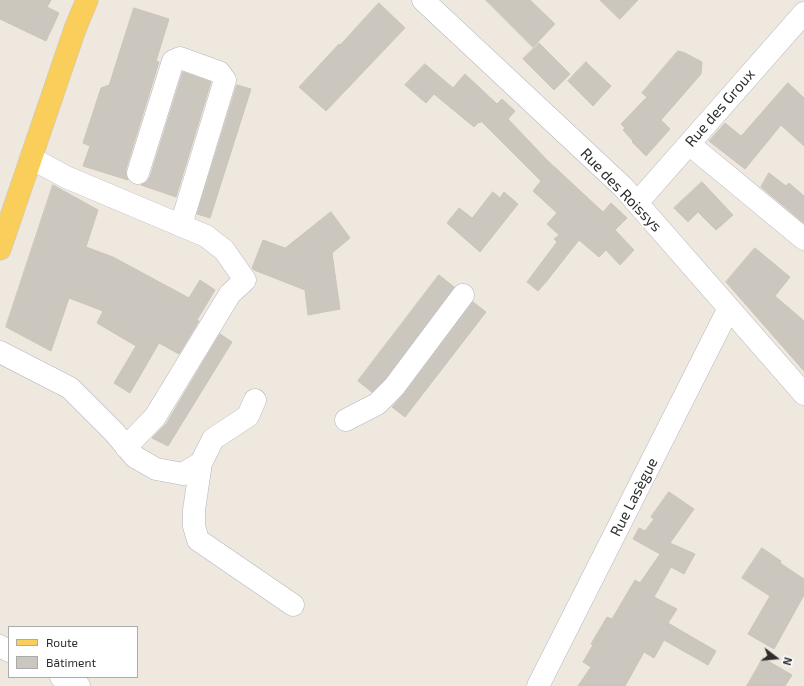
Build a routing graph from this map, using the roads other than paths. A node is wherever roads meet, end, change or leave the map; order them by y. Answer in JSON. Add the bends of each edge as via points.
{"nodes":[{"id":1,"x":87,"y":0,"type":"edge"},
{"id":2,"x":423,"y":0,"type":"edge"},
{"id":3,"x":804,"y":13,"type":"edge"},
{"id":4,"x":689,"y":144,"type":"junction"},
{"id":5,"x":31,"y":158,"type":"junction"},
{"id":6,"x":138,"y":173,"type":"dead end"},
{"id":7,"x":637,"y":203,"type":"junction"},
{"id":8,"x":181,"y":225,"type":"junction"},
{"id":9,"x":804,"y":239,"type":"edge"},
{"id":10,"x":0,"y":249,"type":"edge"},
{"id":11,"x":463,"y":295,"type":"dead end"},
{"id":12,"x":729,"y":308,"type":"junction"},
{"id":13,"x":0,"y":352,"type":"edge"},
{"id":14,"x":804,"y":394,"type":"edge"},
{"id":15,"x":255,"y":400,"type":"dead end"},
{"id":16,"x":346,"y":420,"type":"dead end"},
{"id":17,"x":126,"y":447,"type":"junction"},
{"id":18,"x":201,"y":463,"type":"junction"},
{"id":19,"x":293,"y":605,"type":"dead end"},
{"id":20,"x":63,"y":678,"type":"edge"},
{"id":21,"x":79,"y":686,"type":"edge"},
{"id":22,"x":538,"y":686,"type":"edge"}],
"edges":[{"from":1,"to":5,"type":"main road"},
{"from":2,"to":7,"type":"street","name":"Rue des Roissys"},
{"from":3,"to":4,"type":"street","name":"Rue des Groux"},
{"from":4,"to":7,"type":"street","name":"Rue des Groux"},
{"from":4,"to":9,"type":"street"},
{"from":5,"to":8,"type":"street","via":[[66,177]]},
{"from":5,"to":10,"type":"main road"},
{"from":6,"to":8,"type":"street","via":[[173,61],[180,58],[219,72],[225,80]]},
{"from":7,"to":12,"type":"street","name":"Rue des Roissys"},
{"from":8,"to":17,"type":"street","via":[[206,236],[224,250],[245,280],[230,294],[155,417]]},
{"from":11,"to":16,"type":"street","via":[[394,387],[377,404]]},
{"from":12,"to":14,"type":"street","name":"Rue des Roissys"},
{"from":12,"to":22,"type":"street","name":"Rue Lasègue"},
{"from":13,"to":17,"type":"street","via":[[70,388]]},
{"from":15,"to":18,"type":"street","via":[[248,416],[214,439]]},
{"from":17,"to":18,"type":"street","via":[[135,457],[156,469],[183,474]]},
{"from":18,"to":19,"type":"street","via":[[194,510],[194,526],[198,540]]},
{"from":20,"to":21,"type":"street"}]}
